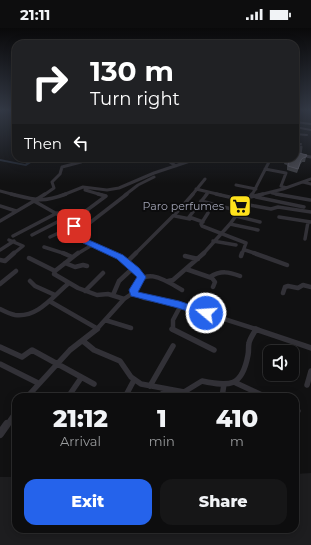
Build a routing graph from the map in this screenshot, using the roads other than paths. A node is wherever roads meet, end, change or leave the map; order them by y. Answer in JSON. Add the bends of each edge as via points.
{"nodes":[{"id":1,"x":299,"y":135,"type":"edge"},
{"id":2,"x":307,"y":136,"type":"dead end"},
{"id":3,"x":299,"y":145,"type":"edge"},
{"id":4,"x":300,"y":155,"type":"joint"},
{"id":5,"x":311,"y":157,"type":"edge"},
{"id":6,"x":81,"y":162,"type":"edge"},
{"id":7,"x":170,"y":162,"type":"edge"},
{"id":8,"x":184,"y":162,"type":"edge"},
{"id":9,"x":269,"y":162,"type":"edge"},
{"id":10,"x":175,"y":165,"type":"junction"},
{"id":11,"x":265,"y":169,"type":"junction"},
{"id":12,"x":154,"y":176,"type":"dead end"},
{"id":13,"x":205,"y":179,"type":"dead end"},
{"id":14,"x":310,"y":179,"type":"edge"},
{"id":15,"x":303,"y":182,"type":"junction"},
{"id":16,"x":311,"y":184,"type":"edge"},
{"id":17,"x":236,"y":185,"type":"dead end"},
{"id":18,"x":286,"y":188,"type":"junction"},
{"id":19,"x":196,"y":189,"type":"junction"},
{"id":20,"x":256,"y":189,"type":"junction"},
{"id":21,"x":85,"y":190,"type":"dead end"},
{"id":22,"x":1,"y":191,"type":"edge"},
{"id":23,"x":208,"y":192,"type":"junction"},
{"id":24,"x":271,"y":192,"type":"junction"},
{"id":25,"x":36,"y":200,"type":"junction"},
{"id":26,"x":249,"y":200,"type":"junction"},
{"id":27,"x":310,"y":200,"type":"dead end"},
{"id":28,"x":201,"y":201,"type":"junction"},
{"id":29,"x":213,"y":205,"type":"junction"},
{"id":30,"x":0,"y":206,"type":"edge"},
{"id":31,"x":304,"y":206,"type":"dead end"},
{"id":32,"x":16,"y":211,"type":"junction"},
{"id":33,"x":239,"y":211,"type":"junction"},
{"id":34,"x":311,"y":212,"type":"edge"},
{"id":35,"x":57,"y":213,"type":"junction"},
{"id":36,"x":175,"y":216,"type":"junction"},
{"id":37,"x":236,"y":216,"type":"junction"},
{"id":38,"x":279,"y":216,"type":"dead end"},
{"id":39,"x":65,"y":218,"type":"junction"},
{"id":40,"x":190,"y":218,"type":"junction"},
{"id":41,"x":0,"y":221,"type":"edge"},
{"id":42,"x":202,"y":222,"type":"junction"},
{"id":43,"x":260,"y":222,"type":"dead end"},
{"id":44,"x":309,"y":222,"type":"edge"},
{"id":45,"x":72,"y":224,"type":"junction"},
{"id":46,"x":230,"y":224,"type":"junction"},
{"id":47,"x":258,"y":230,"type":"dead end"},
{"id":48,"x":78,"y":232,"type":"junction"},
{"id":49,"x":220,"y":234,"type":"junction"},
{"id":50,"x":32,"y":235,"type":"dead end"},
{"id":51,"x":50,"y":237,"type":"dead end"},
{"id":52,"x":305,"y":238,"type":"dead end"},
{"id":53,"x":12,"y":239,"type":"junction"},
{"id":54,"x":213,"y":241,"type":"junction"},
{"id":55,"x":0,"y":244,"type":"edge"},
{"id":56,"x":92,"y":245,"type":"junction"},
{"id":57,"x":236,"y":245,"type":"dead end"},
{"id":58,"x":6,"y":246,"type":"junction"},
{"id":59,"x":44,"y":248,"type":"dead end"},
{"id":60,"x":0,"y":250,"type":"edge"},
{"id":61,"x":244,"y":250,"type":"junction"},
{"id":62,"x":185,"y":256,"type":"dead end"},
{"id":63,"x":241,"y":256,"type":"dead end"},
{"id":64,"x":72,"y":257,"type":"junction"},
{"id":65,"x":29,"y":258,"type":"dead end"},
{"id":66,"x":198,"y":259,"type":"junction"},
{"id":67,"x":0,"y":260,"type":"edge"},
{"id":68,"x":127,"y":262,"type":"junction"},
{"id":69,"x":65,"y":263,"type":"junction"},
{"id":70,"x":287,"y":265,"type":"dead end"},
{"id":71,"x":87,"y":266,"type":"dead end"},
{"id":72,"x":133,"y":268,"type":"junction"},
{"id":73,"x":186,"y":269,"type":"junction"},
{"id":74,"x":16,"y":271,"type":"dead end"},
{"id":75,"x":55,"y":271,"type":"junction"},
{"id":76,"x":103,"y":273,"type":"dead end"},
{"id":77,"x":240,"y":276,"type":"dead end"},
{"id":78,"x":142,"y":277,"type":"junction"},
{"id":79,"x":210,"y":277,"type":"junction"},
{"id":80,"x":30,"y":281,"type":"dead end"},
{"id":81,"x":168,"y":281,"type":"junction"},
{"id":82,"x":68,"y":283,"type":"junction"},
{"id":83,"x":0,"y":284,"type":"edge"},
{"id":84,"x":213,"y":287,"type":"dead end"},
{"id":85,"x":311,"y":287,"type":"edge"},
{"id":86,"x":182,"y":290,"type":"dead end"},
{"id":87,"x":85,"y":291,"type":"junction"},
{"id":88,"x":134,"y":293,"type":"junction"},
{"id":89,"x":284,"y":293,"type":"dead end"},
{"id":90,"x":55,"y":295,"type":"junction"},
{"id":91,"x":113,"y":295,"type":"junction"},
{"id":92,"x":124,"y":299,"type":"junction"},
{"id":93,"x":51,"y":302,"type":"junction"},
{"id":94,"x":181,"y":305,"type":"junction"},
{"id":95,"x":0,"y":309,"type":"edge"},
{"id":96,"x":105,"y":320,"type":"junction"},
{"id":97,"x":131,"y":328,"type":"dead end"},
{"id":98,"x":98,"y":329,"type":"junction"},
{"id":99,"x":256,"y":329,"type":"junction"},
{"id":100,"x":83,"y":341,"type":"junction"},
{"id":101,"x":173,"y":346,"type":"dead end"},
{"id":102,"x":0,"y":347,"type":"edge"},
{"id":103,"x":311,"y":348,"type":"edge"},
{"id":104,"x":214,"y":350,"type":"dead end"},
{"id":105,"x":56,"y":363,"type":"junction"},
{"id":106,"x":0,"y":364,"type":"edge"},
{"id":107,"x":311,"y":371,"type":"edge"},
{"id":108,"x":81,"y":378,"type":"junction"},
{"id":109,"x":134,"y":380,"type":"junction"},
{"id":110,"x":38,"y":383,"type":"junction"},
{"id":111,"x":236,"y":383,"type":"junction"},
{"id":112,"x":94,"y":384,"type":"dead end"},
{"id":113,"x":224,"y":384,"type":"junction"},
{"id":114,"x":307,"y":385,"type":"dead end"},
{"id":115,"x":150,"y":386,"type":"junction"},
{"id":116,"x":164,"y":389,"type":"junction"},
{"id":117,"x":30,"y":393,"type":"edge"},
{"id":118,"x":71,"y":393,"type":"edge"},
{"id":119,"x":127,"y":393,"type":"edge"},
{"id":120,"x":163,"y":393,"type":"edge"},
{"id":121,"x":174,"y":393,"type":"edge"},
{"id":122,"x":184,"y":393,"type":"edge"},
{"id":123,"x":223,"y":393,"type":"edge"},
{"id":124,"x":257,"y":393,"type":"edge"},
{"id":125,"x":12,"y":418,"type":"edge"},
{"id":126,"x":0,"y":434,"type":"edge"}],
"edges":[{"from":1,"to":2,"type":"street"},
{"from":3,"to":4,"type":"street"},
{"from":4,"to":5,"type":"street"},
{"from":6,"to":25,"type":"street","via":[[62,167],[60,174],[52,182],[54,188]]},
{"from":7,"to":10,"type":"street"},
{"from":8,"to":10,"type":"street"},
{"from":9,"to":11,"type":"street"},
{"from":10,"to":25,"type":"street","via":[[118,188],[107,190],[83,187],[50,200]]},
{"from":11,"to":18,"type":"street","via":[[286,173],[281,186]]},
{"from":11,"to":20,"type":"street"},
{"from":12,"to":48,"type":"street","via":[[142,182]]},
{"from":13,"to":19,"type":"street"},
{"from":14,"to":15,"type":"street"},
{"from":15,"to":16,"type":"street"},
{"from":15,"to":18,"type":"street"},
{"from":17,"to":20,"type":"street"},
{"from":18,"to":24,"type":"street"},
{"from":19,"to":23,"type":"street"},
{"from":19,"to":36,"type":"street"},
{"from":20,"to":26,"type":"street"},
{"from":21,"to":45,"type":"street","via":[[106,196]]},
{"from":22,"to":25,"type":"street"},
{"from":23,"to":26,"type":"street"},
{"from":23,"to":28,"type":"street"},
{"from":24,"to":26,"type":"street"},
{"from":24,"to":27,"type":"street"},
{"from":25,"to":32,"type":"street"},
{"from":25,"to":35,"type":"street"},
{"from":26,"to":31,"type":"street"},
{"from":26,"to":33,"type":"street"},
{"from":26,"to":34,"type":"street","via":[[271,209],[278,207]]},
{"from":28,"to":29,"type":"street"},
{"from":28,"to":40,"type":"street","via":[[190,214]]},
{"from":29,"to":33,"type":"street"},
{"from":29,"to":42,"type":"street"},
{"from":30,"to":32,"type":"street"},
{"from":32,"to":41,"type":"street"},
{"from":33,"to":37,"type":"street"},
{"from":35,"to":39,"type":"street"},
{"from":35,"to":53,"type":"street"},
{"from":36,"to":40,"type":"street"},
{"from":36,"to":68,"type":"street"},
{"from":37,"to":43,"type":"street"},
{"from":37,"to":46,"type":"street"},
{"from":38,"to":44,"type":"street"},
{"from":39,"to":45,"type":"street"},
{"from":39,"to":50,"type":"street"},
{"from":40,"to":42,"type":"street"},
{"from":42,"to":49,"type":"street","via":[[203,227]]},
{"from":44,"to":52,"type":"street"},
{"from":45,"to":48,"type":"street"},
{"from":45,"to":51,"type":"street"},
{"from":46,"to":47,"type":"street"},
{"from":46,"to":49,"type":"street"},
{"from":48,"to":56,"type":"street"},
{"from":49,"to":54,"type":"street"},
{"from":49,"to":61,"type":"street","via":[[246,243]]},
{"from":53,"to":58,"type":"street"},
{"from":53,"to":67,"type":"street","via":[[23,246],[5,261]]},
{"from":54,"to":57,"type":"street"},
{"from":54,"to":66,"type":"street"},
{"from":55,"to":58,"type":"street"},
{"from":56,"to":64,"type":"street"},
{"from":56,"to":68,"type":"street"},
{"from":58,"to":60,"type":"street"},
{"from":59,"to":64,"type":"street"},
{"from":61,"to":63,"type":"street"},
{"from":61,"to":70,"type":"street"},
{"from":62,"to":66,"type":"street"},
{"from":64,"to":69,"type":"street"},
{"from":65,"to":75,"type":"street"},
{"from":66,"to":73,"type":"street"},
{"from":68,"to":72,"type":"street"},
{"from":69,"to":71,"type":"street","via":[[75,268]]},
{"from":69,"to":75,"type":"street"},
{"from":72,"to":78,"type":"street"},
{"from":72,"to":91,"type":"street","via":[[119,281]]},
{"from":73,"to":79,"type":"street"},
{"from":73,"to":81,"type":"street"},
{"from":74,"to":83,"type":"street"},
{"from":75,"to":82,"type":"street","via":[[55,274]]},
{"from":76,"to":87,"type":"street"},
{"from":77,"to":79,"type":"street","via":[[224,271]]},
{"from":78,"to":81,"type":"street","via":[[150,276]]},
{"from":78,"to":88,"type":"street","via":[[135,286]]},
{"from":79,"to":84,"type":"street","via":[[215,281]]},
{"from":80,"to":90,"type":"street"},
{"from":81,"to":86,"type":"street"},
{"from":82,"to":87,"type":"street"},
{"from":82,"to":90,"type":"street"},
{"from":85,"to":89,"type":"street","via":[[288,286],[285,287]]},
{"from":87,"to":91,"type":"street","via":[[97,295]]},
{"from":88,"to":92,"type":"street"},
{"from":88,"to":94,"type":"street"},
{"from":90,"to":93,"type":"street"},
{"from":91,"to":92,"type":"street"},
{"from":92,"to":96,"type":"street"},
{"from":93,"to":95,"type":"street","via":[[25,315],[14,315]]},
{"from":93,"to":98,"type":"street"},
{"from":94,"to":99,"type":"street"},
{"from":94,"to":104,"type":"street","via":[[172,320],[172,329]]},
{"from":96,"to":97,"type":"street"},
{"from":96,"to":98,"type":"street"},
{"from":98,"to":100,"type":"street"},
{"from":99,"to":103,"type":"street"},
{"from":99,"to":111,"type":"street","via":[[249,343],[243,372]]},
{"from":100,"to":105,"type":"street"},
{"from":100,"to":109,"type":"street","via":[[94,350],[120,361]]},
{"from":101,"to":115,"type":"street"},
{"from":102,"to":105,"type":"street","via":[[22,357],[32,350]]},
{"from":105,"to":108,"type":"street"},
{"from":105,"to":110,"type":"street"},
{"from":106,"to":110,"type":"street"},
{"from":107,"to":114,"type":"street"},
{"from":108,"to":112,"type":"street"},
{"from":108,"to":118,"type":"street"},
{"from":109,"to":115,"type":"street"},
{"from":109,"to":119,"type":"street"},
{"from":110,"to":117,"type":"street"},
{"from":111,"to":113,"type":"street"},
{"from":111,"to":124,"type":"street"},
{"from":113,"to":122,"type":"street","via":[[202,381]]},
{"from":113,"to":123,"type":"street"},
{"from":115,"to":116,"type":"street"},
{"from":116,"to":120,"type":"street"},
{"from":116,"to":121,"type":"street"},
{"from":125,"to":126,"type":"street"}]}
